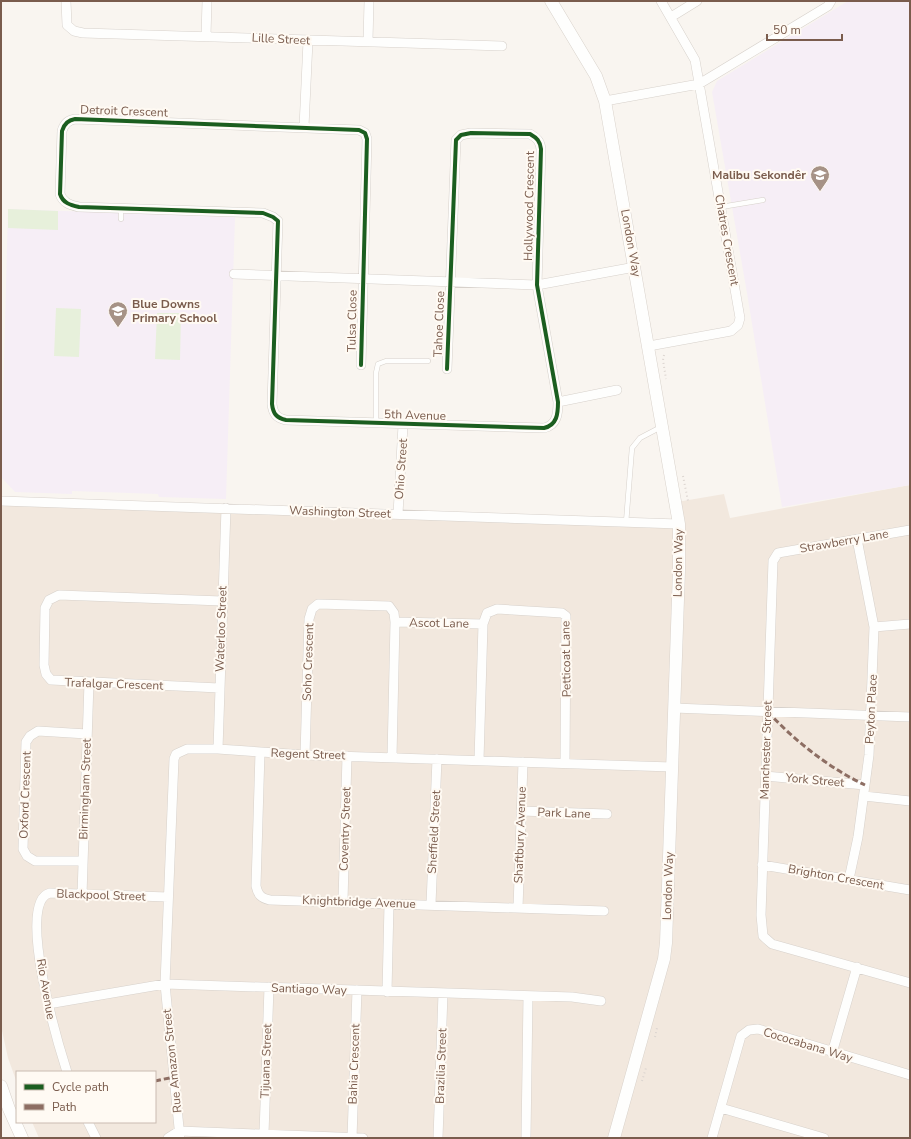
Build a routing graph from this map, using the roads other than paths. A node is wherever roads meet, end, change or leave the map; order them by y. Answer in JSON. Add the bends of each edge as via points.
{"nodes":[{"id":1,"x":66,"y":1,"type":"edge"},
{"id":2,"x":207,"y":1,"type":"edge"},
{"id":3,"x":369,"y":1,"type":"edge"},
{"id":4,"x":551,"y":1,"type":"edge"},
{"id":5,"x":661,"y":1,"type":"edge"},
{"id":6,"x":697,"y":1,"type":"edge"},
{"id":7,"x":831,"y":1,"type":"edge"},
{"id":8,"x":671,"y":17,"type":"junction"},
{"id":9,"x":206,"y":36,"type":"junction"},
{"id":10,"x":308,"y":41,"type":"junction"},
{"id":11,"x":368,"y":41,"type":"junction"},
{"id":12,"x":502,"y":46,"type":"dead end"},
{"id":13,"x":699,"y":84,"type":"junction"},
{"id":14,"x":606,"y":101,"type":"junction"},
{"id":15,"x":304,"y":127,"type":"junction"},
{"id":16,"x":763,"y":200,"type":"dead end"},
{"id":17,"x":721,"y":207,"type":"junction"},
{"id":18,"x":121,"y":209,"type":"junction"},
{"id":19,"x":121,"y":219,"type":"dead end"},
{"id":20,"x":635,"y":267,"type":"junction"},
{"id":21,"x":234,"y":274,"type":"dead end"},
{"id":22,"x":276,"y":275,"type":"junction"},
{"id":23,"x":363,"y":278,"type":"junction"},
{"id":24,"x":451,"y":280,"type":"junction"},
{"id":25,"x":537,"y":285,"type":"junction"},
{"id":26,"x":649,"y":346,"type":"junction"},
{"id":27,"x":428,"y":361,"type":"dead end"},
{"id":28,"x":361,"y":365,"type":"dead end"},
{"id":29,"x":447,"y":369,"type":"dead end"},
{"id":30,"x":617,"y":390,"type":"dead end"},
{"id":31,"x":558,"y":402,"type":"junction"},
{"id":32,"x":376,"y":423,"type":"junction"},
{"id":33,"x":403,"y":425,"type":"junction"},
{"id":34,"x":663,"y":426,"type":"junction"},
{"id":35,"x":1,"y":501,"type":"edge"},
{"id":36,"x":226,"y":508,"type":"junction"},
{"id":37,"x":398,"y":514,"type":"junction"},
{"id":38,"x":626,"y":523,"type":"junction"},
{"id":39,"x":679,"y":524,"type":"junction"},
{"id":40,"x":910,"y":530,"type":"edge"},
{"id":41,"x":857,"y":539,"type":"junction"},
{"id":42,"x":778,"y":553,"type":"joint"},
{"id":43,"x":222,"y":601,"type":"junction"},
{"id":44,"x":395,"y":622,"type":"junction"},
{"id":45,"x":483,"y":624,"type":"junction"},
{"id":46,"x":910,"y":624,"type":"edge"},
{"id":47,"x":874,"y":627,"type":"junction"},
{"id":48,"x":89,"y":682,"type":"junction"},
{"id":49,"x":219,"y":688,"type":"junction"},
{"id":50,"x":674,"y":708,"type":"junction"},
{"id":51,"x":768,"y":712,"type":"junction"},
{"id":52,"x":871,"y":716,"type":"junction"},
{"id":53,"x":910,"y":717,"type":"edge"},
{"id":54,"x":87,"y":734,"type":"junction"},
{"id":55,"x":218,"y":749,"type":"junction"},
{"id":56,"x":260,"y":752,"type":"junction"},
{"id":57,"x":305,"y":755,"type":"junction"},
{"id":58,"x":347,"y":756,"type":"junction"},
{"id":59,"x":392,"y":757,"type":"junction"},
{"id":60,"x":437,"y":759,"type":"junction"},
{"id":61,"x":479,"y":760,"type":"junction"},
{"id":62,"x":523,"y":762,"type":"junction"},
{"id":63,"x":565,"y":763,"type":"junction"},
{"id":64,"x":672,"y":767,"type":"junction"},
{"id":65,"x":765,"y":776,"type":"junction"},
{"id":66,"x":865,"y":785,"type":"junction"},
{"id":67,"x":864,"y":796,"type":"junction"},
{"id":68,"x":910,"y":801,"type":"edge"},
{"id":69,"x":521,"y":811,"type":"junction"},
{"id":70,"x":607,"y":814,"type":"dead end"},
{"id":71,"x":83,"y":861,"type":"junction"},
{"id":72,"x":762,"y":865,"type":"junction"},
{"id":73,"x":849,"y":879,"type":"junction"},
{"id":74,"x":910,"y":890,"type":"edge"},
{"id":75,"x":82,"y":895,"type":"junction"},
{"id":76,"x":168,"y":898,"type":"junction"},
{"id":77,"x":343,"y":901,"type":"junction"},
{"id":78,"x":38,"y":904,"type":"joint"},
{"id":79,"x":389,"y":904,"type":"junction"},
{"id":80,"x":431,"y":904,"type":"junction"},
{"id":81,"x":518,"y":908,"type":"junction"},
{"id":82,"x":604,"y":911,"type":"dead end"},
{"id":83,"x":857,"y":967,"type":"junction"},
{"id":84,"x":910,"y":983,"type":"edge"},
{"id":85,"x":164,"y":984,"type":"junction"},
{"id":86,"x":269,"y":987,"type":"junction"},
{"id":87,"x":357,"y":990,"type":"junction"},
{"id":88,"x":387,"y":992,"type":"junction"},
{"id":89,"x":443,"y":993,"type":"junction"},
{"id":90,"x":528,"y":996,"type":"junction"},
{"id":91,"x":601,"y":1001,"type":"dead end"},
{"id":92,"x":48,"y":1004,"type":"junction"},
{"id":93,"x":832,"y":1053,"type":"junction"},
{"id":94,"x":67,"y":1071,"type":"edge"},
{"id":95,"x":910,"y":1075,"type":"edge"},
{"id":96,"x":1,"y":1086,"type":"edge"},
{"id":97,"x":721,"y":1108,"type":"junction"},
{"id":98,"x":88,"y":1123,"type":"edge"},
{"id":99,"x":180,"y":1134,"type":"edge"},
{"id":100,"x":264,"y":1134,"type":"junction"},
{"id":101,"x":22,"y":1138,"type":"edge"},
{"id":102,"x":96,"y":1138,"type":"edge"},
{"id":103,"x":168,"y":1138,"type":"edge"},
{"id":104,"x":352,"y":1138,"type":"edge"},
{"id":105,"x":363,"y":1138,"type":"edge"},
{"id":106,"x":438,"y":1138,"type":"edge"},
{"id":107,"x":526,"y":1138,"type":"edge"},
{"id":108,"x":614,"y":1138,"type":"edge"},
{"id":109,"x":712,"y":1138,"type":"edge"},
{"id":110,"x":824,"y":1138,"type":"edge"}],
"edges":[{"from":1,"to":9,"type":"street","name":"Lille Street","via":[[66,21],[71,29],[83,32]]},
{"from":2,"to":9,"type":"street"},
{"from":3,"to":11,"type":"street"},
{"from":4,"to":14,"type":"street","name":"London Way","via":[[596,76]]},
{"from":5,"to":8,"type":"street","name":"Chatres Crescent"},
{"from":6,"to":8,"type":"street"},
{"from":7,"to":13,"type":"street","via":[[828,6]]},
{"from":8,"to":13,"type":"street","name":"Chatres Crescent","via":[[693,56]]},
{"from":9,"to":10,"type":"street","name":"Lille Street"},
{"from":10,"to":11,"type":"street","name":"Lille Street"},
{"from":10,"to":15,"type":"street"},
{"from":11,"to":12,"type":"street","name":"Lille Street"},
{"from":13,"to":14,"type":"street"},
{"from":13,"to":17,"type":"street","name":"Chatres Crescent"},
{"from":14,"to":20,"type":"street","name":"London Way"},
{"from":15,"to":18,"type":"street","name":"Detroit Crescent","via":[[70,120],[62,131],[61,198],[66,203],[79,207]]},
{"from":15,"to":23,"type":"street","name":"Detroit Crescent","via":[[359,130],[366,136]]},
{"from":16,"to":17,"type":"lane"},
{"from":17,"to":26,"type":"street","name":"Chatres Crescent","via":[[740,314],[738,325],[731,331]]},
{"from":18,"to":19,"type":"lane"},
{"from":18,"to":22,"type":"street","name":"Detroit Crescent","via":[[268,214],[278,221]]},
{"from":20,"to":25,"type":"street"},
{"from":20,"to":26,"type":"street","name":"London Way"},
{"from":21,"to":22,"type":"street"},
{"from":22,"to":23,"type":"street"},
{"from":22,"to":32,"type":"street","name":"5th Avenue","via":[[272,404],[275,415],[286,420]]},
{"from":23,"to":24,"type":"street"},
{"from":23,"to":28,"type":"street","name":"Tulsa Close"},
{"from":24,"to":25,"type":"street"},
{"from":24,"to":25,"type":"street","name":"Hollywood Crescent","via":[[456,140],[470,133],[530,134],[538,140],[541,149]]},
{"from":24,"to":29,"type":"street","name":"Tahoe Close"},
{"from":25,"to":31,"type":"street","name":"5th Avenue"},
{"from":26,"to":34,"type":"street","name":"London Way"},
{"from":27,"to":32,"type":"lane","via":[[386,361],[378,364]]},
{"from":30,"to":31,"type":"street"},
{"from":31,"to":33,"type":"street","name":"5th Avenue","via":[[556,419],[550,427],[544,428]]},
{"from":32,"to":33,"type":"street","name":"5th Avenue"},
{"from":33,"to":37,"type":"street","name":"Ohio Street"},
{"from":34,"to":38,"type":"lane","via":[[640,438],[632,448]]},
{"from":34,"to":39,"type":"street","name":"London Way"},
{"from":35,"to":36,"type":"street","name":"Washington Street"},
{"from":36,"to":37,"type":"street","name":"Washington Street"},
{"from":36,"to":43,"type":"street","name":"Waterloo Street"},
{"from":37,"to":38,"type":"street","name":"Washington Street"},
{"from":38,"to":39,"type":"street","name":"Washington Street"},
{"from":39,"to":50,"type":"street","name":"London Way","via":[[680,570]]},
{"from":40,"to":41,"type":"street","name":"Strawberry Lane"},
{"from":41,"to":42,"type":"street","name":"Strawberry Lane"},
{"from":41,"to":47,"type":"street","name":"Peyton Place"},
{"from":42,"to":51,"type":"street","name":"Manchester Street","via":[[773,564]]},
{"from":43,"to":48,"type":"street","name":"Trafalgar Crescent","via":[[59,595],[52,598],[45,608],[46,674],[54,681]]},
{"from":43,"to":49,"type":"street","name":"Waterloo Street"},
{"from":44,"to":45,"type":"street","name":"Ascot Lane"},
{"from":44,"to":57,"type":"street","name":"Soho Crescent","via":[[394,613],[389,606],[318,604],[312,609],[309,619]]},
{"from":44,"to":59,"type":"street","name":"Soho Crescent"},
{"from":45,"to":61,"type":"street"},
{"from":45,"to":63,"type":"street","name":"Petticoat Lane","via":[[487,613],[497,609],[562,613],[566,616]]},
{"from":46,"to":47,"type":"street"},
{"from":47,"to":52,"type":"street","name":"Peyton Place"},
{"from":48,"to":49,"type":"street","name":"Trafalgar Crescent"},
{"from":48,"to":54,"type":"street","name":"Birmingham Street"},
{"from":49,"to":55,"type":"street","name":"Waterloo Street"},
{"from":50,"to":51,"type":"street"},
{"from":50,"to":64,"type":"street","name":"London Way"},
{"from":51,"to":52,"type":"street"},
{"from":51,"to":65,"type":"street","name":"Manchester Street"},
{"from":52,"to":53,"type":"street"},
{"from":52,"to":66,"type":"street","name":"Peyton Place"},
{"from":54,"to":71,"type":"street","name":"Birmingham Street"},
{"from":54,"to":71,"type":"street","name":"Oxford Crescent","via":[[38,731],[26,742],[23,849],[27,856],[35,861]]},
{"from":55,"to":56,"type":"street","name":"Regent Street"},
{"from":55,"to":76,"type":"street","name":"Regent Street","via":[[187,749],[176,754],[174,759]]},
{"from":56,"to":57,"type":"street","name":"Regent Street"},
{"from":56,"to":77,"type":"street","name":"Knightbridge Avenue","via":[[256,886],[260,896],[270,900]]},
{"from":57,"to":58,"type":"street","name":"Regent Street"},
{"from":58,"to":59,"type":"street","name":"Regent Street"},
{"from":58,"to":77,"type":"street","name":"Coventry Street"},
{"from":59,"to":60,"type":"street","name":"Regent Street"},
{"from":60,"to":61,"type":"street","name":"Regent Street"},
{"from":60,"to":80,"type":"street","name":"Sheffield Street"},
{"from":61,"to":62,"type":"street","name":"Regent Street"},
{"from":62,"to":63,"type":"street","name":"Regent Street"},
{"from":62,"to":69,"type":"street","name":"Shaftbury Avenue"},
{"from":63,"to":64,"type":"street","name":"Regent Street"},
{"from":64,"to":108,"type":"street","name":"London Way","via":[[664,959]]},
{"from":65,"to":66,"type":"street","name":"York Street"},
{"from":65,"to":72,"type":"street","name":"Manchester Street"},
{"from":66,"to":67,"type":"street","name":"Peyton Place"},
{"from":67,"to":68,"type":"street"},
{"from":67,"to":73,"type":"street","name":"Peyton Place"},
{"from":69,"to":70,"type":"street","name":"Park Lane"},
{"from":69,"to":81,"type":"street","name":"Shaftbury Avenue"},
{"from":71,"to":75,"type":"street","name":"Birmingham Street"},
{"from":72,"to":73,"type":"street","name":"Brighton Crescent"},
{"from":72,"to":83,"type":"street","name":"Manchester Street","via":[[761,930],[765,939],[772,944]]},
{"from":73,"to":74,"type":"street","name":"Brighton Crescent"},
{"from":75,"to":76,"type":"street","name":"Blackpool Street"},
{"from":75,"to":78,"type":"street","name":"Blackpool Street","via":[[50,893]]},
{"from":76,"to":85,"type":"street","name":"Regent Street"},
{"from":77,"to":79,"type":"street","name":"Knightbridge Avenue"},
{"from":78,"to":92,"type":"street","name":"Rio Avenue","via":[[37,930]]},
{"from":79,"to":80,"type":"street","name":"Knightbridge Avenue"},
{"from":79,"to":88,"type":"street"},
{"from":80,"to":81,"type":"street","name":"Knightbridge Avenue"},
{"from":81,"to":82,"type":"street","name":"Knightbridge Avenue"},
{"from":83,"to":84,"type":"street"},
{"from":83,"to":93,"type":"street"},
{"from":85,"to":86,"type":"street","name":"Santiago Way"},
{"from":85,"to":92,"type":"street","name":"Santiago Way"},
{"from":85,"to":99,"type":"street","name":"Rue Amazon Street"},
{"from":86,"to":87,"type":"street","name":"Santiago Way"},
{"from":86,"to":100,"type":"street","name":"Tijuana Street"},
{"from":87,"to":88,"type":"street","name":"Santiago Way"},
{"from":87,"to":104,"type":"street","name":"Bahia Crescent"},
{"from":88,"to":89,"type":"street","name":"Santiago Way"},
{"from":89,"to":90,"type":"street","name":"Santiago Way"},
{"from":89,"to":106,"type":"street","name":"Brazilia Street"},
{"from":90,"to":91,"type":"street","name":"Santiago Way","via":[[572,997]]},
{"from":90,"to":107,"type":"street"},
{"from":92,"to":94,"type":"street","name":"Rio Avenue"},
{"from":93,"to":95,"type":"street","name":"Cococabana Way"},
{"from":93,"to":97,"type":"street","name":"Cococabana Way","via":[[758,1029],[749,1030],[741,1036]]},
{"from":96,"to":101,"type":"street"},
{"from":97,"to":109,"type":"street","name":"Cococabana Way"},
{"from":97,"to":110,"type":"street"},
{"from":98,"to":102,"type":"street"},
{"from":99,"to":100,"type":"street"},
{"from":99,"to":103,"type":"street"},
{"from":100,"to":104,"type":"street"},
{"from":104,"to":105,"type":"street"}]}
